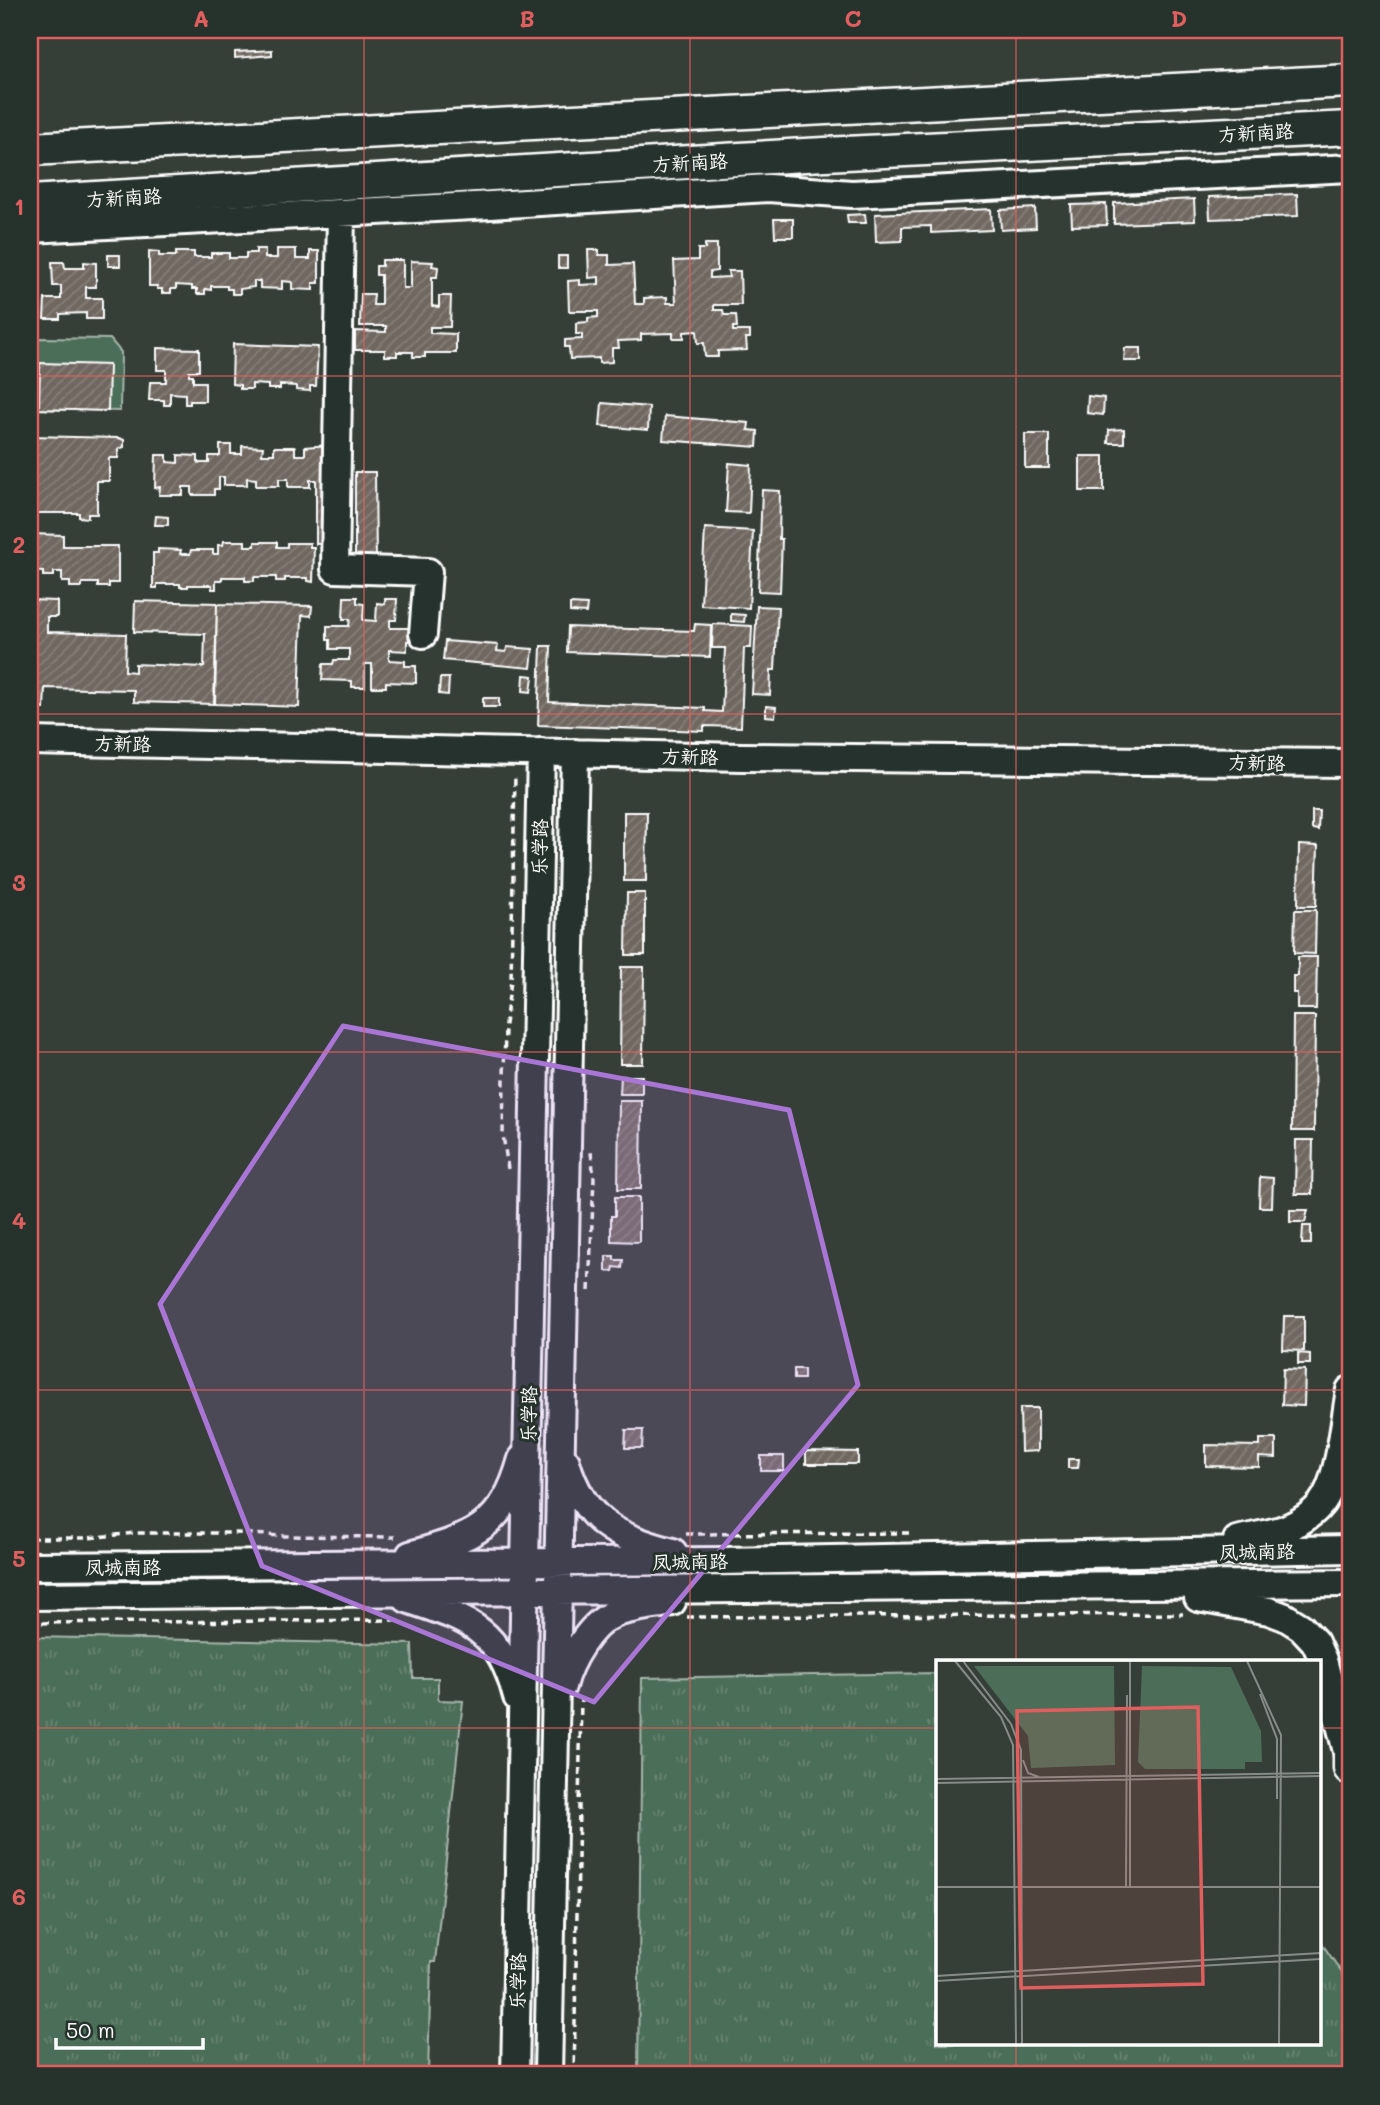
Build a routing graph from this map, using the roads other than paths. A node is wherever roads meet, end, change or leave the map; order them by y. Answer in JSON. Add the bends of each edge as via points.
{"nodes":[{"id":1,"x":1350,"y":81,"type":"edge"},
{"id":2,"x":1350,"y":128,"type":"edge"},
{"id":3,"x":30,"y":149,"type":"edge"},
{"id":4,"x":1350,"y":168,"type":"edge"},
{"id":5,"x":30,"y":202,"type":"edge"},
{"id":6,"x":341,"y":213,"type":"junction"},
{"id":7,"x":30,"y":229,"type":"edge"},
{"id":8,"x":423,"y":634,"type":"dead end"},
{"id":9,"x":30,"y":741,"type":"edge"},
{"id":10,"x":528,"y":752,"type":"junction"},
{"id":11,"x":575,"y":753,"type":"junction"},
{"id":12,"x":1350,"y":763,"type":"edge"},
{"id":13,"x":1350,"y":1390,"type":"edge"},
{"id":14,"x":528,"y":1437,"type":"junction"},
{"id":15,"x":561,"y":1440,"type":"junction"},
{"id":16,"x":1350,"y":1549,"type":"edge"},
{"id":17,"x":1179,"y":1552,"type":"junction"},
{"id":18,"x":723,"y":1560,"type":"junction"},
{"id":19,"x":526,"y":1562,"type":"junction"},
{"id":20,"x":559,"y":1562,"type":"junction"},
{"id":21,"x":378,"y":1564,"type":"junction"},
{"id":22,"x":30,"y":1566,"type":"edge"},
{"id":23,"x":1350,"y":1583,"type":"edge"},
{"id":24,"x":1106,"y":1586,"type":"junction"},
{"id":25,"x":722,"y":1589,"type":"junction"},
{"id":26,"x":526,"y":1591,"type":"junction"},
{"id":27,"x":558,"y":1591,"type":"junction"},
{"id":28,"x":378,"y":1592,"type":"junction"},
{"id":29,"x":30,"y":1596,"type":"edge"},
{"id":30,"x":523,"y":1721,"type":"junction"},
{"id":31,"x":555,"y":1722,"type":"junction"},
{"id":32,"x":1350,"y":1751,"type":"edge"},
{"id":33,"x":1350,"y":1766,"type":"edge"},
{"id":34,"x":515,"y":2075,"type":"edge"},
{"id":35,"x":548,"y":2075,"type":"edge"}],
"edges":[{"from":1,"to":3,"type":"main road"},
{"from":2,"to":5,"type":"main road","name":"方新南路"},
{"from":4,"to":6,"type":"street","via":[[852,194],[768,188]]},
{"from":6,"to":7,"type":"street"},
{"from":6,"to":8,"type":"street","via":[[335,569],[428,572]]},
{"from":9,"to":10,"type":"street","name":"方新路"},
{"from":10,"to":11,"type":"street","name":"方新路"},
{"from":10,"to":14,"type":"street","name":"乐学路"},
{"from":11,"to":12,"type":"street","name":"方新路"},
{"from":11,"to":15,"type":"street","name":"乐学路"},
{"from":13,"to":17,"type":"street","via":[[1331,1485],[1316,1508],[1278,1531]]},
{"from":14,"to":19,"type":"street","name":"乐学路"},
{"from":14,"to":21,"type":"street","via":[[520,1465],[492,1519],[450,1543]]},
{"from":15,"to":18,"type":"street","via":[[573,1486],[600,1522],[634,1541]]},
{"from":15,"to":20,"type":"street","name":"乐学路"},
{"from":16,"to":17,"type":"street","name":"凤城南路"},
{"from":17,"to":18,"type":"street","name":"凤城南路"},
{"from":18,"to":20,"type":"street","name":"凤城南路"},
{"from":19,"to":20,"type":"street","name":"凤城南路"},
{"from":19,"to":21,"type":"street","name":"凤城南路"},
{"from":19,"to":26,"type":"street","name":"乐学路"},
{"from":20,"to":27,"type":"street","name":"乐学路"},
{"from":21,"to":22,"type":"street","name":"凤城南路"},
{"from":23,"to":24,"type":"street","name":"凤城南路"},
{"from":24,"to":25,"type":"street","name":"凤城南路"},
{"from":24,"to":33,"type":"street","via":[[1249,1605],[1301,1627],[1323,1660]]},
{"from":25,"to":27,"type":"street","name":"凤城南路"},
{"from":25,"to":31,"type":"street","via":[[612,1615],[598,1624],[565,1673]]},
{"from":26,"to":27,"type":"street","name":"凤城南路"},
{"from":26,"to":28,"type":"street","name":"凤城南路"},
{"from":26,"to":30,"type":"street","name":"乐学路"},
{"from":27,"to":31,"type":"street","name":"乐学路"},
{"from":28,"to":29,"type":"street","name":"凤城南路"},
{"from":28,"to":30,"type":"street","via":[[454,1614],[481,1632],[511,1675]]},
{"from":30,"to":34,"type":"street","name":"乐学路"},
{"from":31,"to":35,"type":"street","name":"乐学路"},
{"from":32,"to":33,"type":"main road"}]}
